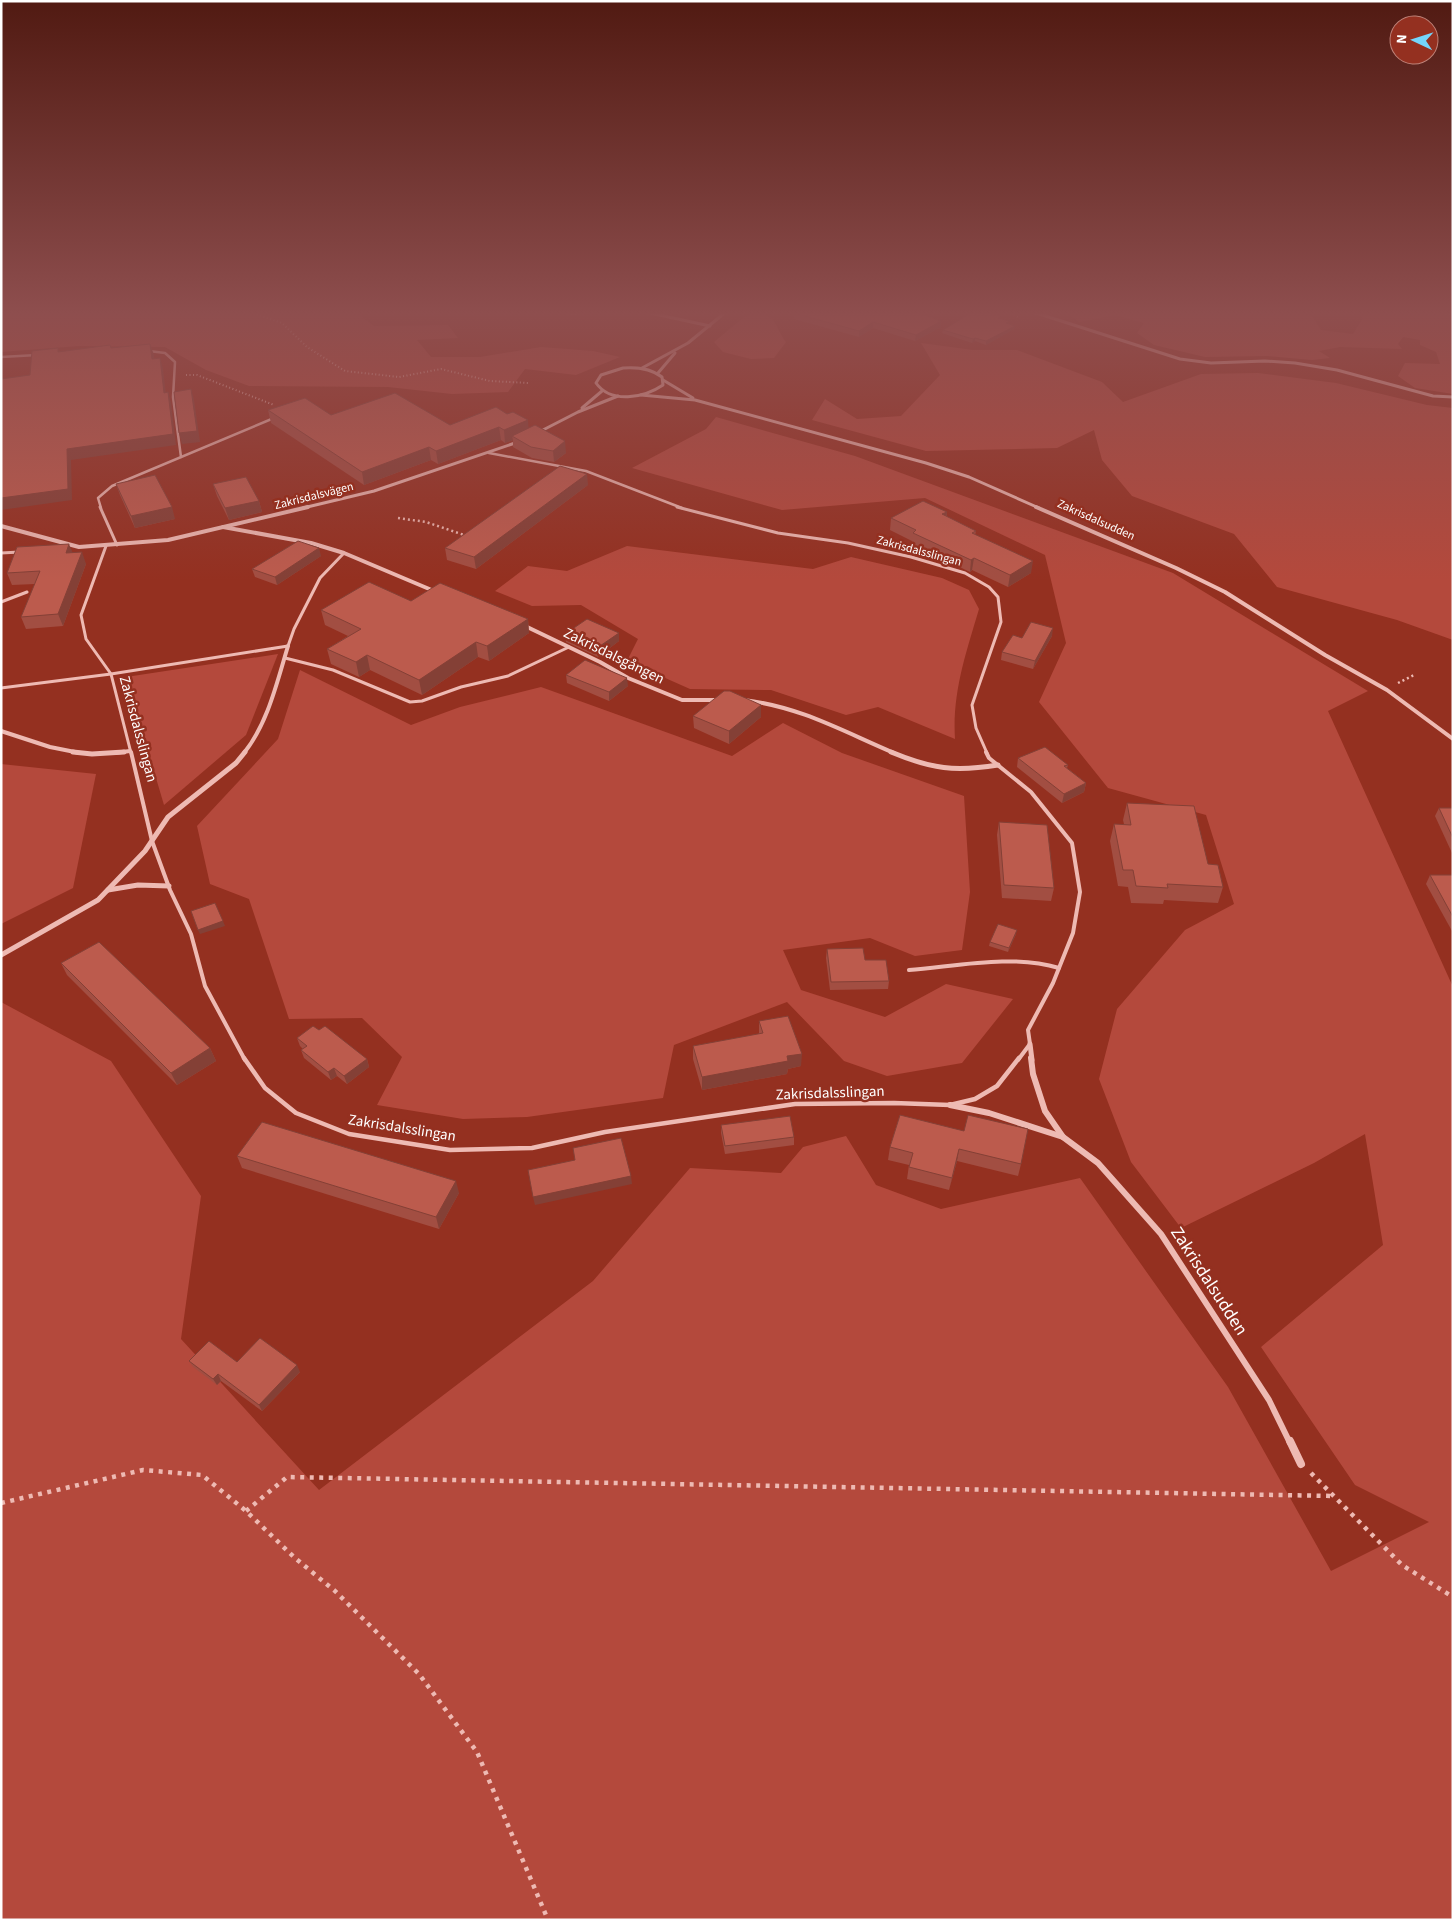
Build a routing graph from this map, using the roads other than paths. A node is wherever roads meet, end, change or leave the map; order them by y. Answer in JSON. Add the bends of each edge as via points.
{"nodes":[{"id":1,"x":173,"y":401,"type":"edge"},
{"id":2,"x":591,"y":401,"type":"edge"},
{"id":3,"x":606,"y":401,"type":"edge"},
{"id":4,"x":697,"y":401,"type":"edge"},
{"id":5,"x":288,"y":411,"type":"edge"},
{"id":6,"x":578,"y":412,"type":"junction"},
{"id":7,"x":534,"y":435,"type":"edge"},
{"id":8,"x":526,"y":439,"type":"edge"},
{"id":9,"x":489,"y":453,"type":"junction"},
{"id":10,"x":181,"y":457,"type":"junction"},
{"id":11,"x":1,"y":526,"type":"edge"},
{"id":12,"x":223,"y":527,"type":"junction"},
{"id":13,"x":117,"y":545,"type":"junction"},
{"id":14,"x":79,"y":546,"type":"junction"},
{"id":15,"x":106,"y":546,"type":"junction"},
{"id":16,"x":61,"y":548,"type":"edge"},
{"id":17,"x":26,"y":551,"type":"edge"},
{"id":18,"x":1,"y":553,"type":"edge"},
{"id":19,"x":344,"y":553,"type":"junction"},
{"id":20,"x":27,"y":592,"type":"dead end"},
{"id":21,"x":438,"y":592,"type":"edge"},
{"id":22,"x":1,"y":602,"type":"edge"},
{"id":23,"x":520,"y":623,"type":"edge"},
{"id":24,"x":288,"y":646,"type":"junction"},
{"id":25,"x":569,"y":647,"type":"junction"},
{"id":26,"x":285,"y":658,"type":"junction"},
{"id":27,"x":111,"y":674,"type":"junction"},
{"id":28,"x":1,"y":688,"type":"edge"},
{"id":29,"x":721,"y":700,"type":"edge"},
{"id":30,"x":739,"y":700,"type":"edge"},
{"id":31,"x":1,"y":731,"type":"edge"},
{"id":32,"x":1453,"y":739,"type":"edge"},
{"id":33,"x":130,"y":751,"type":"junction"},
{"id":34,"x":998,"y":765,"type":"junction"},
{"id":35,"x":152,"y":841,"type":"junction"},
{"id":36,"x":169,"y":886,"type":"junction"},
{"id":37,"x":107,"y":890,"type":"junction"},
{"id":38,"x":1,"y":955,"type":"edge"},
{"id":39,"x":1059,"y":968,"type":"junction"},
{"id":40,"x":909,"y":970,"type":"dead end"},
{"id":41,"x":1030,"y":1044,"type":"junction"},
{"id":42,"x":950,"y":1105,"type":"junction"},
{"id":43,"x":1063,"y":1137,"type":"junction"},
{"id":44,"x":1301,"y":1464,"type":"road end"}],
"edges":[{"from":1,"to":10,"type":"lane"},
{"from":2,"to":6,"type":"street"},
{"from":3,"to":6,"type":"street"},
{"from":4,"to":32,"type":"street","name":"Zakrisdalsudden","via":[[969,477],[1176,568],[1225,592],[1324,655],[1370,679]]},
{"from":5,"to":10,"type":"lane"},
{"from":6,"to":7,"type":"street"},
{"from":8,"to":9,"type":"street","name":"Zakrisdalsvägen"},
{"from":9,"to":12,"type":"street","name":"Zakrisdalsvägen","via":[[374,491]]},
{"from":9,"to":34,"type":"lane","name":"Zakrisdalsslingan","via":[[586,472],[675,506],[725,520],[910,557],[966,573],[990,587],[998,597],[1001,622],[972,705],[976,728],[989,758]]},
{"from":10,"to":13,"type":"lane","via":[[112,486],[98,498]]},
{"from":11,"to":14,"type":"street","name":"Zakrisdalsvägen"},
{"from":12,"to":13,"type":"street","name":"Zakrisdalsvägen","via":[[168,540]]},
{"from":12,"to":19,"type":"street","via":[[302,541]]},
{"from":13,"to":15,"type":"street","name":"Zakrisdalsvägen"},
{"from":14,"to":15,"type":"street","name":"Zakrisdalsvägen"},
{"from":14,"to":16,"type":"lane"},
{"from":15,"to":27,"type":"lane","name":"Zakrisdalsslingan","via":[[81,615],[86,639]]},
{"from":17,"to":18,"type":"lane"},
{"from":19,"to":21,"type":"street"},
{"from":19,"to":24,"type":"lane","via":[[320,578]]},
{"from":20,"to":22,"type":"lane"},
{"from":23,"to":25,"type":"street","name":"Zakrisdalsgången"},
{"from":24,"to":26,"type":"street"},
{"from":24,"to":27,"type":"lane"},
{"from":25,"to":26,"type":"lane","via":[[508,676],[410,702],[322,666]]},
{"from":25,"to":29,"type":"street","name":"Zakrisdalsgången","via":[[628,678],[682,700]]},
{"from":26,"to":35,"type":"street","via":[[256,738],[236,763],[168,817]]},
{"from":27,"to":28,"type":"lane"},
{"from":27,"to":33,"type":"lane","name":"Zakrisdalsslingan"},
{"from":30,"to":34,"type":"street","via":[[764,700],[802,713],[914,761],[957,770]]},
{"from":31,"to":33,"type":"street","via":[[81,754]]},
{"from":33,"to":35,"type":"lane","name":"Zakrisdalsslingan"},
{"from":34,"to":39,"type":"lane","name":"Zakrisdalsslingan","via":[[1031,792],[1072,843],[1080,892],[1073,933]]},
{"from":35,"to":36,"type":"lane","name":"Zakrisdalsslingan"},
{"from":35,"to":37,"type":"street"},
{"from":36,"to":37,"type":"street","via":[[130,885]]},
{"from":36,"to":42,"type":"lane","name":"Zakrisdalsslingan","via":[[191,934],[205,986],[244,1058],[265,1088],[296,1113],[349,1134],[450,1150],[532,1148],[605,1132],[795,1104]]},
{"from":37,"to":38,"type":"street","via":[[98,900]]},
{"from":39,"to":40,"type":"lane","via":[[1039,962],[1014,961]]},
{"from":39,"to":41,"type":"lane","name":"Zakrisdalsslingan","via":[[1028,1030]]},
{"from":41,"to":42,"type":"lane","name":"Zakrisdalsslingan","via":[[998,1086],[975,1099]]},
{"from":41,"to":43,"type":"street","name":"Zakrisdalsslingan","via":[[1033,1074],[1045,1111]]},
{"from":42,"to":43,"type":"street","name":"Zakrisdalsslingan","via":[[989,1113]]},
{"from":43,"to":44,"type":"street","name":"Zakrisdalsudden","via":[[1098,1163],[1161,1234],[1269,1400]]}]}
